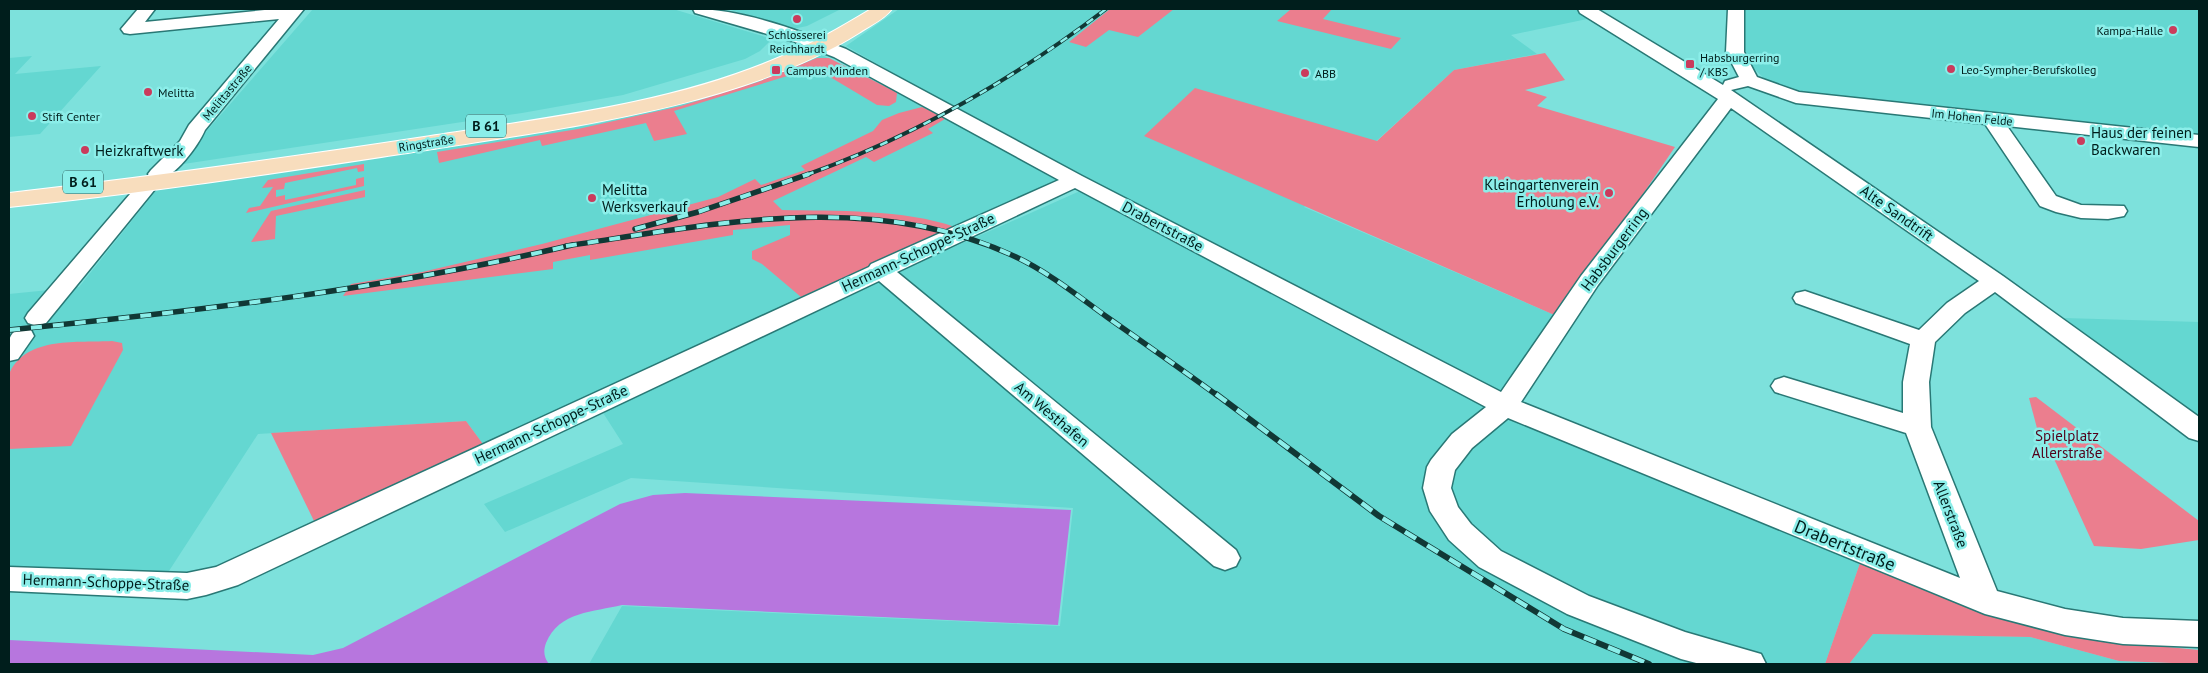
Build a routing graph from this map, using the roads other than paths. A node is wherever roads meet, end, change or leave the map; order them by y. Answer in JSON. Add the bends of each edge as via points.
{"nodes":[{"id":1,"x":147,"y":9,"type":"edge"},
{"id":2,"x":700,"y":9,"type":"edge"},
{"id":3,"x":865,"y":9,"type":"edge"},
{"id":4,"x":883,"y":9,"type":"edge"},
{"id":5,"x":1586,"y":9,"type":"edge"},
{"id":6,"x":1736,"y":9,"type":"edge"},
{"id":7,"x":294,"y":10,"type":"edge"},
{"id":8,"x":813,"y":42,"type":"junction"},
{"id":9,"x":1748,"y":80,"type":"junction"},
{"id":10,"x":1722,"y":93,"type":"junction"},
{"id":11,"x":1992,"y":119,"type":"junction"},
{"id":12,"x":2199,"y":141,"type":"edge"},
{"id":13,"x":154,"y":179,"type":"junction"},
{"id":14,"x":1075,"y":180,"type":"junction"},
{"id":15,"x":9,"y":189,"type":"edge"},
{"id":16,"x":9,"y":200,"type":"edge"},
{"id":17,"x":2116,"y":211,"type":"dead end"},
{"id":18,"x":879,"y":269,"type":"junction"},
{"id":19,"x":1995,"y":281,"type":"junction"},
{"id":20,"x":1805,"y":298,"type":"dead end"},
{"id":21,"x":23,"y":336,"type":"edge"},
{"id":22,"x":1923,"y":340,"type":"junction"},
{"id":23,"x":1784,"y":386,"type":"dead end"},
{"id":24,"x":1505,"y":406,"type":"junction"},
{"id":25,"x":1917,"y":427,"type":"junction"},
{"id":26,"x":2199,"y":431,"type":"edge"},
{"id":27,"x":1225,"y":558,"type":"dead end"},
{"id":28,"x":9,"y":579,"type":"edge"},
{"id":29,"x":1984,"y":601,"type":"junction"},
{"id":30,"x":2199,"y":634,"type":"edge"},
{"id":31,"x":1749,"y":664,"type":"edge"}],
"edges":[{"from":1,"to":7,"type":"street","via":[[130,29]]},
{"from":2,"to":8,"type":"street","name":"Drabertstraße"},
{"from":3,"to":8,"type":"main road","name":"Ringstraße","number":"B 61"},
{"from":4,"to":8,"type":"main road","name":"Ringstraße","number":"B 61"},
{"from":5,"to":10,"type":"street","name":"Alte Sandtrift"},
{"from":6,"to":9,"type":"street","via":[[1735,52]]},
{"from":7,"to":13,"type":"street","name":"Melittastraße","via":[[196,129],[189,144]]},
{"from":8,"to":13,"type":"main road","name":"Ringstraße","number":"B 61","via":[[714,75],[577,110]]},
{"from":8,"to":14,"type":"street","name":"Drabertstraße","via":[[933,102]]},
{"from":9,"to":10,"type":"street"},
{"from":9,"to":11,"type":"street","name":"Im Hohen Felde","via":[[1796,97]]},
{"from":10,"to":19,"type":"street","name":"Alte Sandtrift"},
{"from":10,"to":24,"type":"street","name":"Habsburgerring"},
{"from":11,"to":12,"type":"street","name":"Im Hohen Felde"},
{"from":11,"to":17,"type":"street","via":[[2048,201],[2060,208]]},
{"from":13,"to":15,"type":"main road","name":"Ringstraße","number":"B 61"},
{"from":13,"to":16,"type":"main road","name":"Ringstraße","number":"B 61"},
{"from":13,"to":21,"type":"street","name":"Melittastraße"},
{"from":14,"to":18,"type":"street","name":"Hermann-Schoppe-Straße"},
{"from":14,"to":24,"type":"street","name":"Drabertstraße"},
{"from":18,"to":27,"type":"street","name":"Am Westhafen"},
{"from":18,"to":28,"type":"street","name":"Hermann-Schoppe-Straße","via":[[227,576],[187,586]]},
{"from":19,"to":22,"type":"street","via":[[1956,308]]},
{"from":19,"to":26,"type":"street","name":"Alte Sandtrift"},
{"from":20,"to":22,"type":"street"},
{"from":22,"to":25,"type":"street","name":"Allerstraße","via":[[1916,382]]},
{"from":23,"to":25,"type":"street"},
{"from":24,"to":29,"type":"street","name":"Drabertstraße"},
{"from":24,"to":31,"type":"street","via":[[1462,442],[1441,468],[1437,488],[1445,511],[1460,532],[1490,559],[1578,605],[1681,645]]},
{"from":25,"to":29,"type":"street","name":"Allerstraße"},
{"from":29,"to":30,"type":"street","name":"Drabertstraße","via":[[2065,622],[2123,631]]}]}
